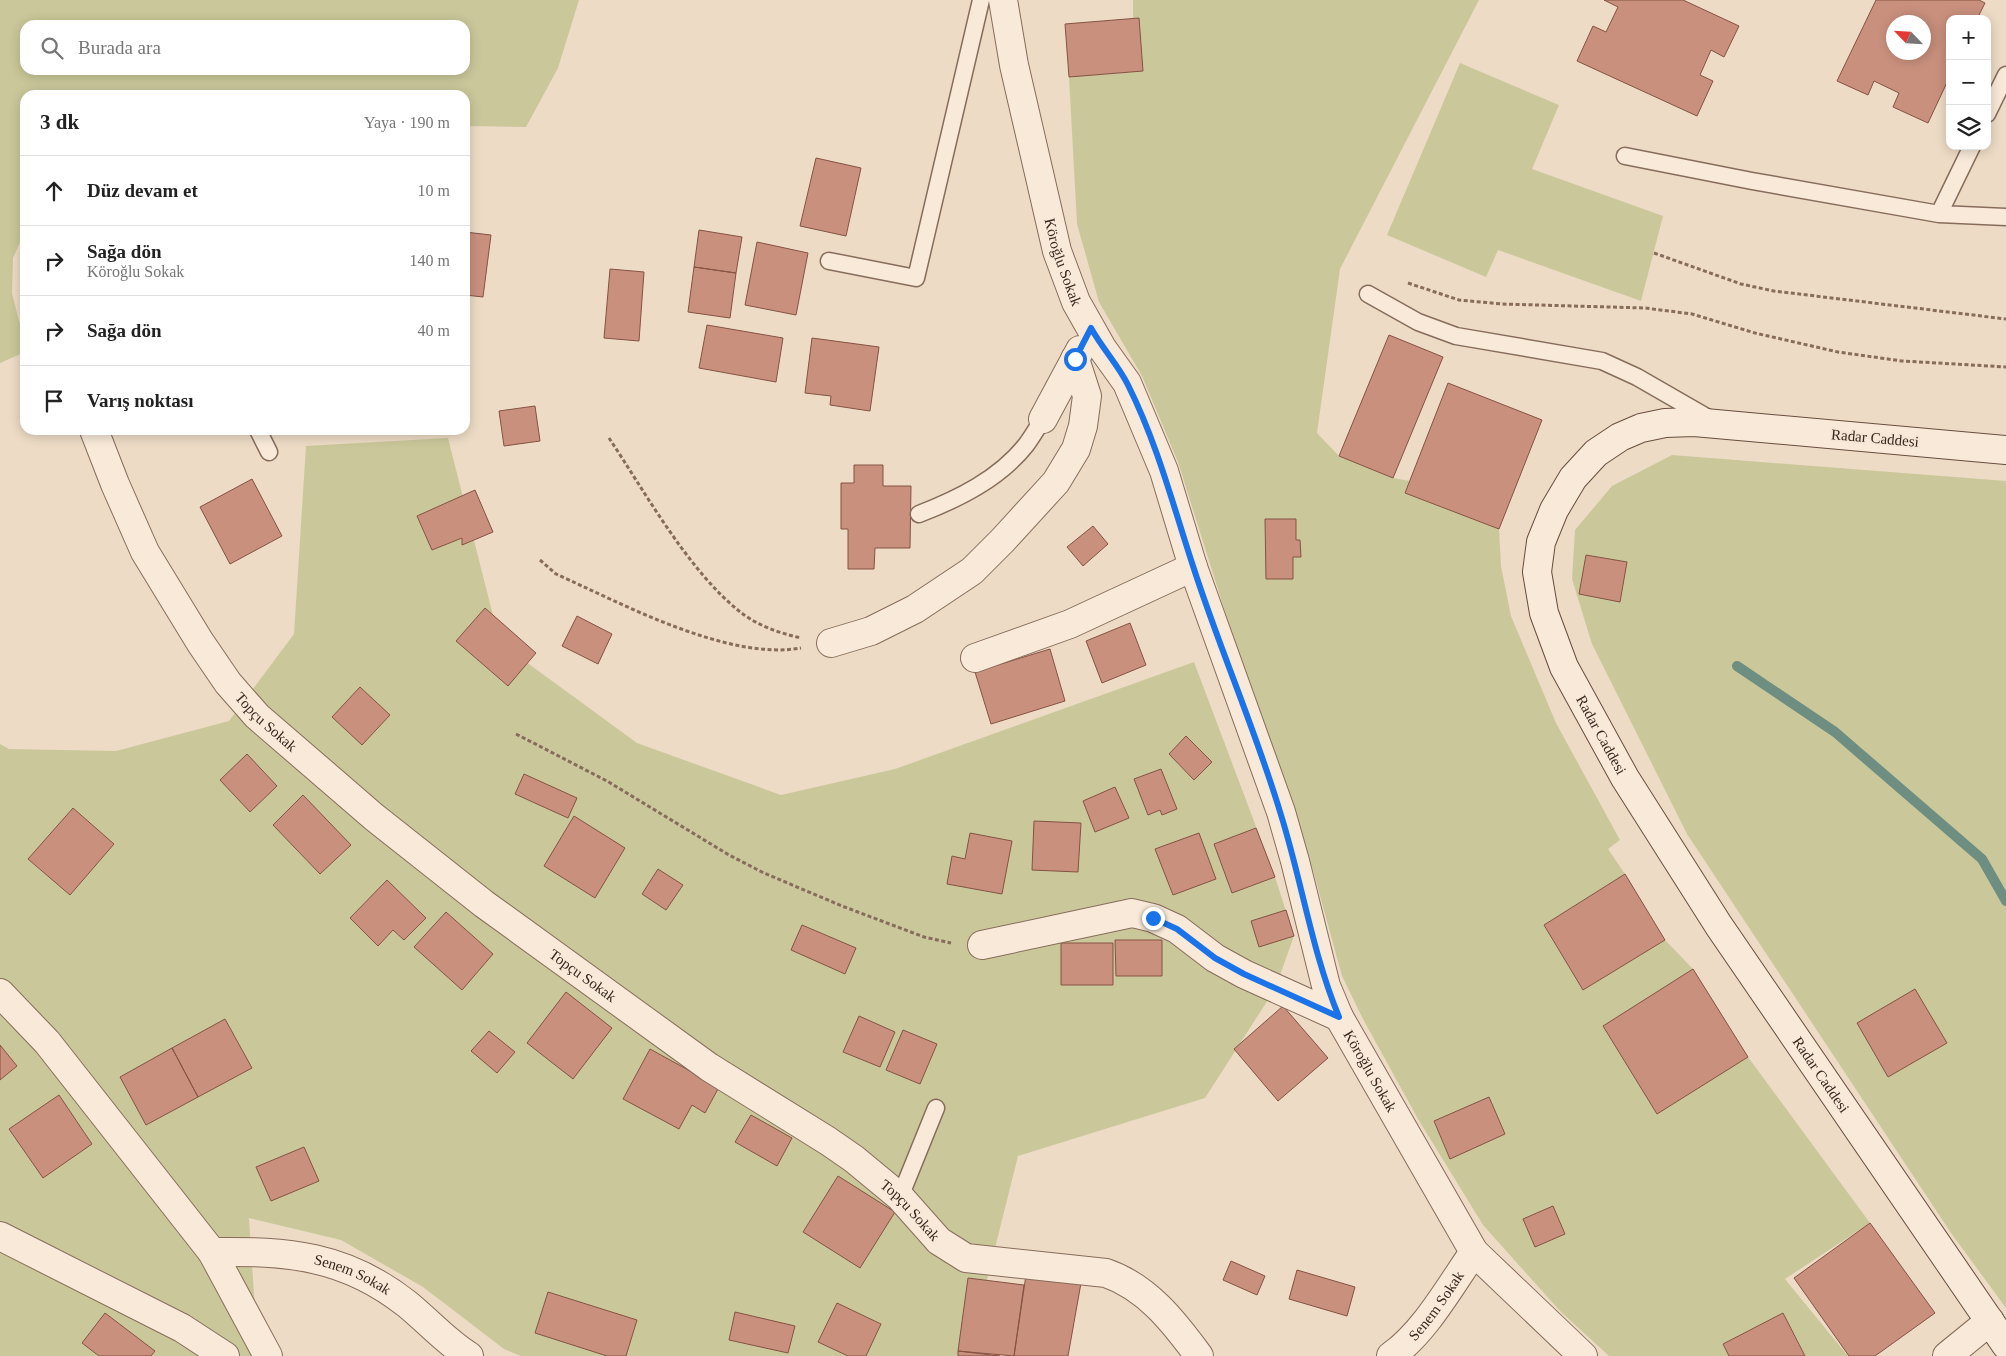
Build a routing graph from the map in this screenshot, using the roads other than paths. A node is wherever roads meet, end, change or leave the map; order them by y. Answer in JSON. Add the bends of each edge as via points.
{"nodes":[{"id":1,"x":981,"y":0,"type":"edge"},
{"id":2,"x":1003,"y":0,"type":"edge"},
{"id":3,"x":2006,"y":75,"type":"edge"},
{"id":4,"x":1991,"y":106,"type":"edge"},
{"id":5,"x":1970,"y":150,"type":"edge"},
{"id":6,"x":1625,"y":156,"type":"dead end"},
{"id":7,"x":1939,"y":214,"type":"junction"},
{"id":8,"x":2006,"y":218,"type":"edge"},
{"id":9,"x":829,"y":261,"type":"dead end"},
{"id":10,"x":1368,"y":294,"type":"dead end"},
{"id":11,"x":1091,"y":328,"type":"junction"},
{"id":12,"x":1075,"y":359,"type":"junction"},
{"id":13,"x":1043,"y":419,"type":"joint"},
{"id":14,"x":1720,"y":424,"type":"junction"},
{"id":15,"x":96,"y":435,"type":"edge"},
{"id":16,"x":260,"y":435,"type":"edge"},
{"id":17,"x":2006,"y":450,"type":"edge"},
{"id":18,"x":269,"y":452,"type":"dead end"},
{"id":19,"x":919,"y":514,"type":"dead end"},
{"id":20,"x":1193,"y":566,"type":"junction"},
{"id":21,"x":831,"y":643,"type":"road end"},
{"id":22,"x":975,"y":658,"type":"dead end"},
{"id":23,"x":982,"y":946,"type":"road end"},
{"id":24,"x":0,"y":993,"type":"edge"},
{"id":25,"x":1339,"y":1017,"type":"junction"},
{"id":26,"x":936,"y":1108,"type":"dead end"},
{"id":27,"x":900,"y":1197,"type":"junction"},
{"id":28,"x":0,"y":1236,"type":"edge"},
{"id":29,"x":212,"y":1252,"type":"junction"},
{"id":30,"x":1474,"y":1252,"type":"junction"},
{"id":31,"x":1990,"y":1321,"type":"junction"},
{"id":32,"x":2006,"y":1345,"type":"edge"},
{"id":33,"x":225,"y":1356,"type":"edge"},
{"id":34,"x":268,"y":1356,"type":"edge"},
{"id":35,"x":469,"y":1356,"type":"edge"},
{"id":36,"x":1199,"y":1356,"type":"edge"},
{"id":37,"x":1391,"y":1356,"type":"edge"},
{"id":38,"x":1583,"y":1356,"type":"edge"},
{"id":39,"x":1947,"y":1356,"type":"edge"}],
"edges":[{"from":1,"to":9,"type":"lane","via":[[916,278]]},
{"from":2,"to":11,"type":"street","name":"Köroğlu Sokak","via":[[1014,65],[1057,251],[1076,302]]},
{"from":3,"to":4,"type":"lane"},
{"from":5,"to":7,"type":"lane"},
{"from":6,"to":7,"type":"lane"},
{"from":7,"to":8,"type":"lane"},
{"from":10,"to":14,"type":"lane","via":[[1418,322],[1456,336],[1602,362],[1637,376]]},
{"from":11,"to":12,"type":"street"},
{"from":11,"to":20,"type":"street","name":"Köroğlu Sokak","via":[[1127,383],[1143,416]]},
{"from":12,"to":13,"type":"street"},
{"from":12,"to":21,"type":"street","via":[[1087,396],[1083,426],[1076,449],[1056,482],[972,571],[915,609],[871,631]]},
{"from":13,"to":19,"type":"lane","via":[[1026,446],[999,472],[957,499]]},
{"from":14,"to":17,"type":"street","name":"Radar Caddesi"},
{"from":14,"to":31,"type":"street","name":"Radar Caddesi","via":[[1665,423],[1641,428],[1596,453],[1573,478],[1554,510],[1541,542],[1537,572],[1544,613],[1564,667],[1625,778],[1719,926]]},
{"from":15,"to":27,"type":"street","name":"Topçu Sokak","via":[[145,552],[200,642],[256,716],[374,817],[484,904],[709,1067],[854,1159]]},
{"from":16,"to":18,"type":"lane"},
{"from":20,"to":22,"type":"street","via":[[1070,624]]},
{"from":20,"to":25,"type":"street","name":"Köroğlu Sokak","via":[[1280,812],[1326,986]]},
{"from":23,"to":25,"type":"street","via":[[1132,913],[1177,929],[1215,958],[1244,974]]},
{"from":24,"to":29,"type":"street","via":[[47,1042]]},
{"from":25,"to":30,"type":"street","name":"Köroğlu Sokak"},
{"from":26,"to":27,"type":"lane"},
{"from":27,"to":36,"type":"street","name":"Topçu Sokak","via":[[939,1242],[966,1258],[1106,1273],[1124,1279],[1150,1299]]},
{"from":28,"to":33,"type":"street","via":[[182,1328]]},
{"from":29,"to":34,"type":"street"},
{"from":29,"to":35,"type":"street","name":"Senem Sokak","via":[[264,1251],[330,1262],[358,1274],[407,1304]]},
{"from":30,"to":37,"type":"street","name":"Senem Sokak","via":[[1425,1321]]},
{"from":30,"to":38,"type":"street","name":"Köroğlu Sokak"},
{"from":31,"to":32,"type":"street","name":"Radar Caddesi"},
{"from":31,"to":39,"type":"street"}]}
